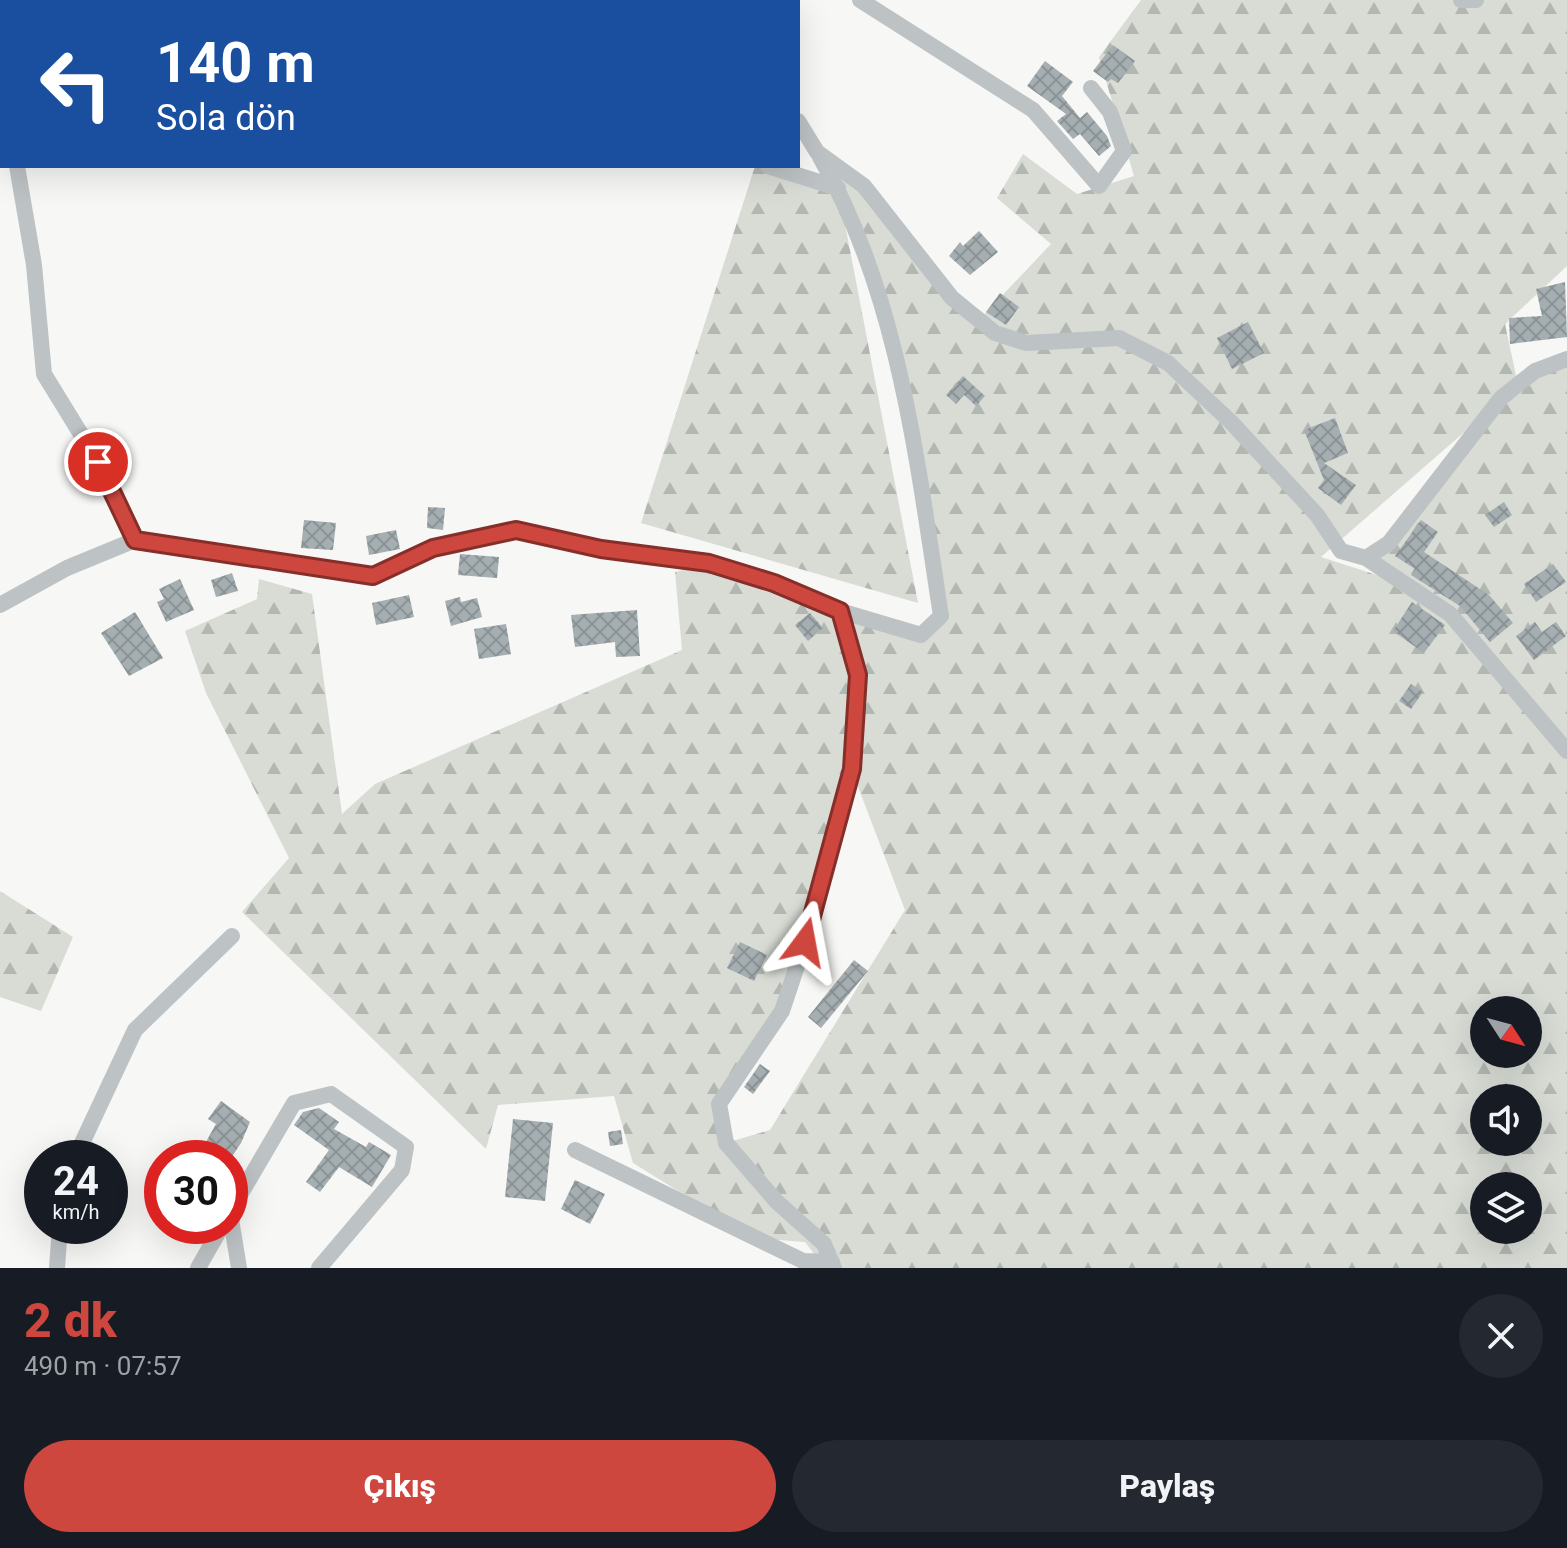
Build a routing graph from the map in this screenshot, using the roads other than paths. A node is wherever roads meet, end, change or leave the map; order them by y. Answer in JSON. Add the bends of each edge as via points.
{"nodes":[{"id":1,"x":860,"y":0,"type":"edge"},
{"id":2,"x":1461,"y":0,"type":"edge"},
{"id":3,"x":1476,"y":0,"type":"edge"},
{"id":4,"x":1091,"y":88,"type":"dead end"},
{"id":5,"x":800,"y":124,"type":"edge"},
{"id":6,"x":817,"y":152,"type":"junction"},
{"id":7,"x":17,"y":168,"type":"edge"},
{"id":8,"x":774,"y":168,"type":"edge"},
{"id":9,"x":838,"y":188,"type":"junction"},
{"id":10,"x":1567,"y":359,"type":"edge"},
{"id":11,"x":135,"y":540,"type":"junction"},
{"id":12,"x":1366,"y":558,"type":"junction"},
{"id":13,"x":0,"y":605,"type":"edge"},
{"id":14,"x":840,"y":611,"type":"junction"},
{"id":15,"x":1567,"y":751,"type":"edge"},
{"id":16,"x":232,"y":936,"type":"dead end"},
{"id":17,"x":83,"y":1140,"type":"edge"},
{"id":18,"x":575,"y":1150,"type":"dead end"},
{"id":19,"x":248,"y":1182,"type":"edge"},
{"id":20,"x":59,"y":1244,"type":"edge"},
{"id":21,"x":212,"y":1244,"type":"edge"},
{"id":22,"x":235,"y":1244,"type":"edge"},
{"id":23,"x":802,"y":1265,"type":"edge"},
{"id":24,"x":833,"y":1265,"type":"edge"},
{"id":25,"x":57,"y":1268,"type":"edge"},
{"id":26,"x":198,"y":1268,"type":"edge"},
{"id":27,"x":239,"y":1268,"type":"edge"},
{"id":28,"x":319,"y":1268,"type":"edge"}],
"edges":[{"from":1,"to":4,"type":"street","via":[[1033,110],[1099,186],[1124,151],[1110,112]]},
{"from":2,"to":3,"type":"street"},
{"from":5,"to":6,"type":"street"},
{"from":6,"to":9,"type":"street"},
{"from":6,"to":12,"type":"street","via":[[864,186],[952,298],[995,333],[1026,343],[1119,338],[1168,363],[1317,515],[1341,551]]},
{"from":7,"to":11,"type":"street","via":[[34,265],[44,374],[98,462]]},
{"from":8,"to":9,"type":"street"},
{"from":9,"to":14,"type":"street","via":[[888,327],[916,452],[941,616],[921,635]]},
{"from":10,"to":12,"type":"street","via":[[1535,371],[1501,398],[1389,543]]},
{"from":11,"to":13,"type":"street","via":[[67,568]]},
{"from":11,"to":14,"type":"street","via":[[373,576],[433,548],[516,530],[601,549],[709,563]]},
{"from":12,"to":15,"type":"street","via":[[1450,614]]},
{"from":14,"to":24,"type":"street","via":[[858,675],[852,769],[782,1011],[719,1104],[726,1143],[776,1201],[824,1244]]},
{"from":16,"to":17,"type":"street","via":[[135,1030]]},
{"from":18,"to":23,"type":"street"},
{"from":19,"to":28,"type":"street","via":[[294,1103],[331,1094],[406,1147],[402,1170]]},
{"from":20,"to":25,"type":"street"},
{"from":21,"to":26,"type":"street"},
{"from":22,"to":27,"type":"street"},
{"from":23,"to":24,"type":"street"}]}
